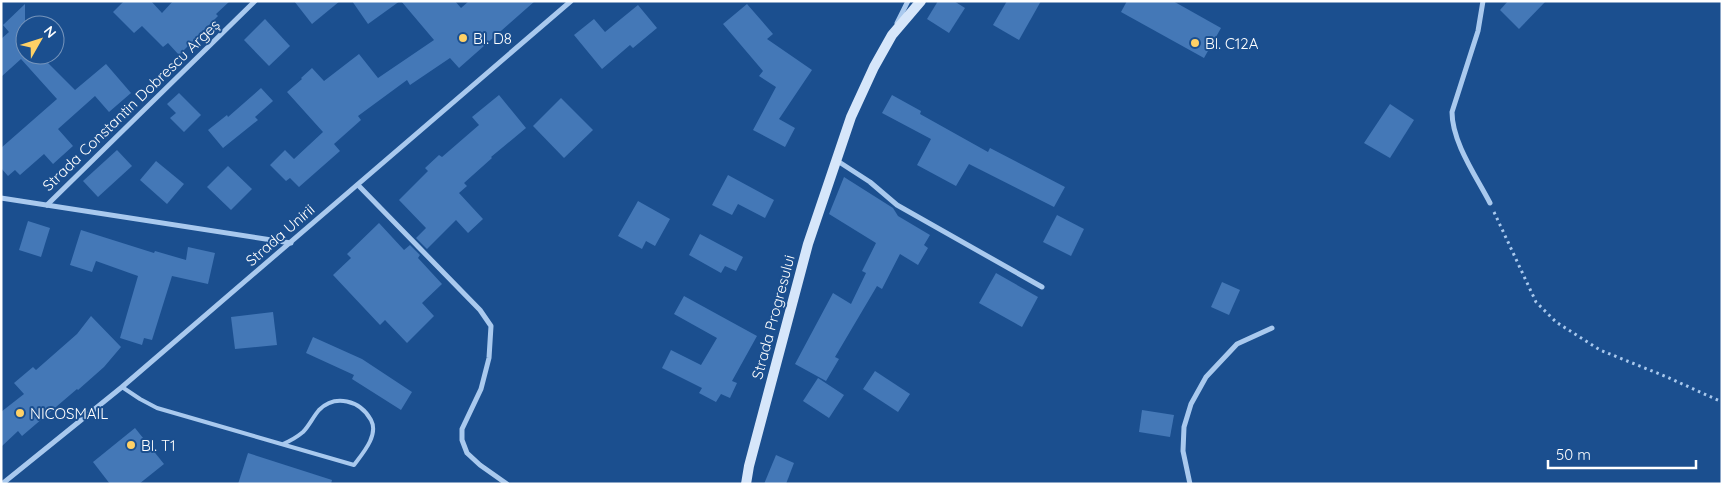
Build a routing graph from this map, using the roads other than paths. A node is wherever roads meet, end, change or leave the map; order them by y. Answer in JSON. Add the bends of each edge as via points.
{"nodes":[{"id":1,"x":255,"y":1,"type":"edge"},
{"id":2,"x":571,"y":1,"type":"edge"},
{"id":3,"x":908,"y":1,"type":"edge"},
{"id":4,"x":921,"y":1,"type":"edge"},
{"id":5,"x":1484,"y":1,"type":"edge"},
{"id":6,"x":892,"y":35,"type":"junction"},
{"id":7,"x":836,"y":160,"type":"junction"},
{"id":8,"x":358,"y":185,"type":"junction"},
{"id":9,"x":1,"y":198,"type":"edge"},
{"id":10,"x":1490,"y":203,"type":"road end"},
{"id":11,"x":47,"y":205,"type":"junction"},
{"id":12,"x":291,"y":243,"type":"junction"},
{"id":13,"x":1042,"y":286,"type":"dead end"},
{"id":14,"x":1272,"y":328,"type":"dead end"},
{"id":15,"x":122,"y":387,"type":"junction"},
{"id":16,"x":283,"y":444,"type":"junction"},
{"id":17,"x":2,"y":484,"type":"edge"},
{"id":18,"x":507,"y":484,"type":"edge"},
{"id":19,"x":746,"y":484,"type":"edge"},
{"id":20,"x":1190,"y":484,"type":"edge"}],
"edges":[{"from":1,"to":11,"type":"street","name":"Strada Constantin Dobrescu Argeș"},
{"from":2,"to":8,"type":"street","name":"Strada Unirii"},
{"from":3,"to":6,"type":"street"},
{"from":4,"to":6,"type":"street","name":"Strada Progresului"},
{"from":5,"to":10,"type":"street","via":[[1478,31],[1452,112],[1452,125]]},
{"from":6,"to":7,"type":"street","name":"Strada Progresului","via":[[855,109]]},
{"from":7,"to":13,"type":"street","via":[[897,205]]},
{"from":7,"to":19,"type":"street","name":"Strada Progresului","via":[[808,244]]},
{"from":8,"to":12,"type":"street","name":"Strada Unirii"},
{"from":8,"to":18,"type":"street","via":[[480,310],[491,326],[489,358],[481,389],[462,429],[462,440],[467,453]]},
{"from":9,"to":11,"type":"street","name":"Strada Constantin Dobrescu Argeș"},
{"from":11,"to":12,"type":"street","name":"Strada Constantin Dobrescu Argeș"},
{"from":12,"to":15,"type":"street","name":"Strada Unirii"},
{"from":14,"to":20,"type":"street","via":[[1237,344],[1206,377],[1191,404],[1184,427],[1183,451]]},
{"from":15,"to":16,"type":"lane","via":[[157,408]]},
{"from":15,"to":17,"type":"street","name":"Strada Unirii"},
{"from":16,"to":16,"type":"lane","via":[[304,431],[318,411],[335,400],[350,402],[372,421],[373,432],[366,450],[354,465]]}]}
